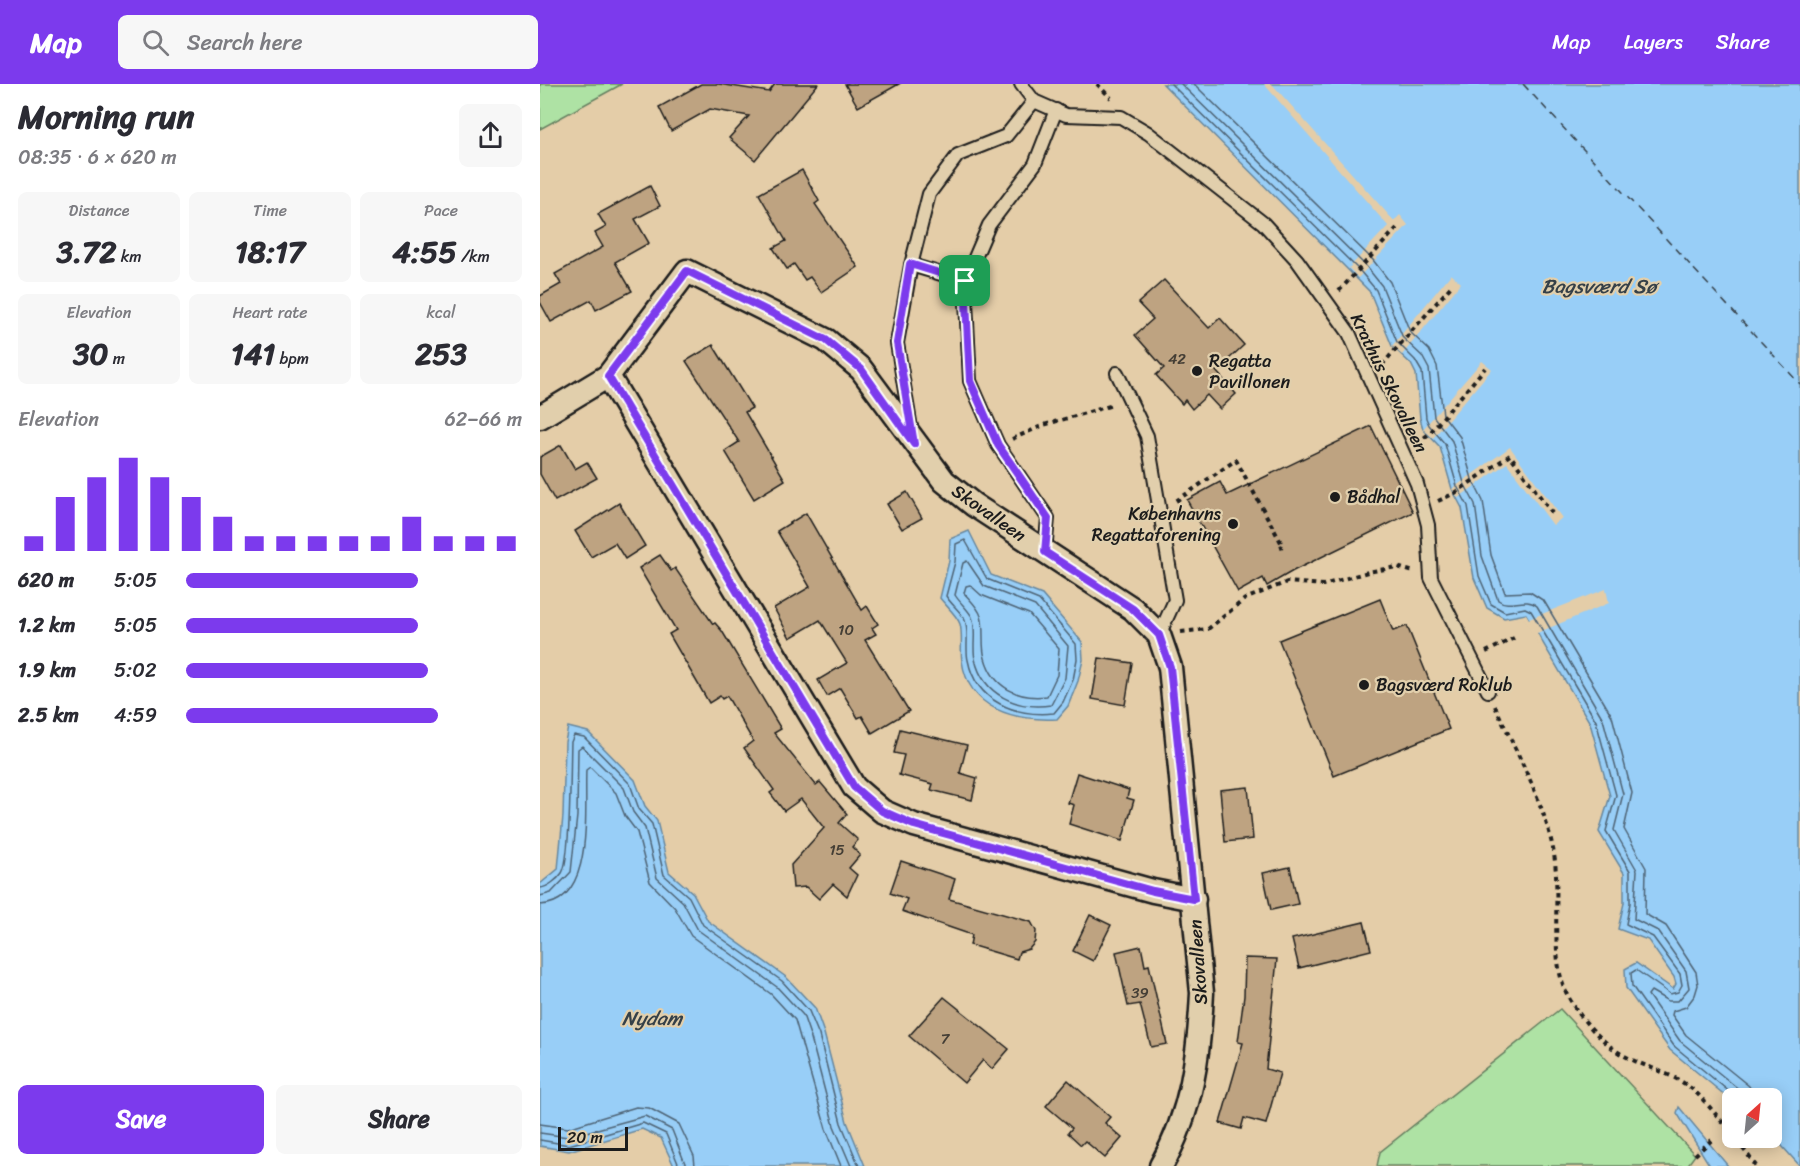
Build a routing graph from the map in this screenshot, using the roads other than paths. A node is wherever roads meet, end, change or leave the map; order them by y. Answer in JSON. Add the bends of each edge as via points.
{"nodes":[{"id":1,"x":1022,"y":84,"type":"edge"},
{"id":2,"x":1034,"y":101,"type":"junction"},
{"id":3,"x":1056,"y":111,"type":"junction"},
{"id":4,"x":910,"y":264,"type":"junction"},
{"id":5,"x":965,"y":281,"type":"junction"},
{"id":6,"x":1117,"y":373,"type":"dead end"},
{"id":7,"x":608,"y":376,"type":"junction"},
{"id":8,"x":540,"y":417,"type":"edge"},
{"id":9,"x":914,"y":444,"type":"junction"},
{"id":10,"x":1045,"y":552,"type":"junction"},
{"id":11,"x":1159,"y":635,"type":"junction"},
{"id":12,"x":1488,"y":691,"type":"road end"},
{"id":13,"x":1194,"y":899,"type":"junction"},
{"id":14,"x":1161,"y":1166,"type":"edge"}],
"edges":[{"from":1,"to":2,"type":"lane"},
{"from":2,"to":3,"type":"lane","name":"Krathus Skovalleen"},
{"from":2,"to":4,"type":"lane","via":[[1006,136],[958,155],[929,194]]},
{"from":3,"to":5,"type":"lane","via":[[1035,164],[989,225]]},
{"from":3,"to":12,"type":"lane","name":"Krathus Skovalleen","via":[[1066,115],[1121,117],[1148,133],[1263,223],[1297,260],[1349,333],[1403,453],[1424,508],[1431,578]]},
{"from":4,"to":5,"type":"lane"},
{"from":4,"to":9,"type":"lane","via":[[897,343]]},
{"from":5,"to":10,"type":"lane","via":[[970,381],[998,445],[1048,518]]},
{"from":6,"to":11,"type":"lane","via":[[1147,436],[1175,600]]},
{"from":7,"to":8,"type":"street"},
{"from":7,"to":9,"type":"street","name":"Skovalleen","via":[[687,271],[826,340],[861,369]]},
{"from":7,"to":13,"type":"street","via":[[854,787],[882,811],[914,825]]},
{"from":9,"to":10,"type":"street","name":"Skovalleen","via":[[944,481]]},
{"from":10,"to":11,"type":"street","name":"Skovalleen","via":[[1133,609]]},
{"from":11,"to":13,"type":"street","name":"Skovalleen","via":[[1170,667]]},
{"from":13,"to":14,"type":"street","name":"Skovalleen","via":[[1202,993],[1200,1041],[1192,1090]]}]}
